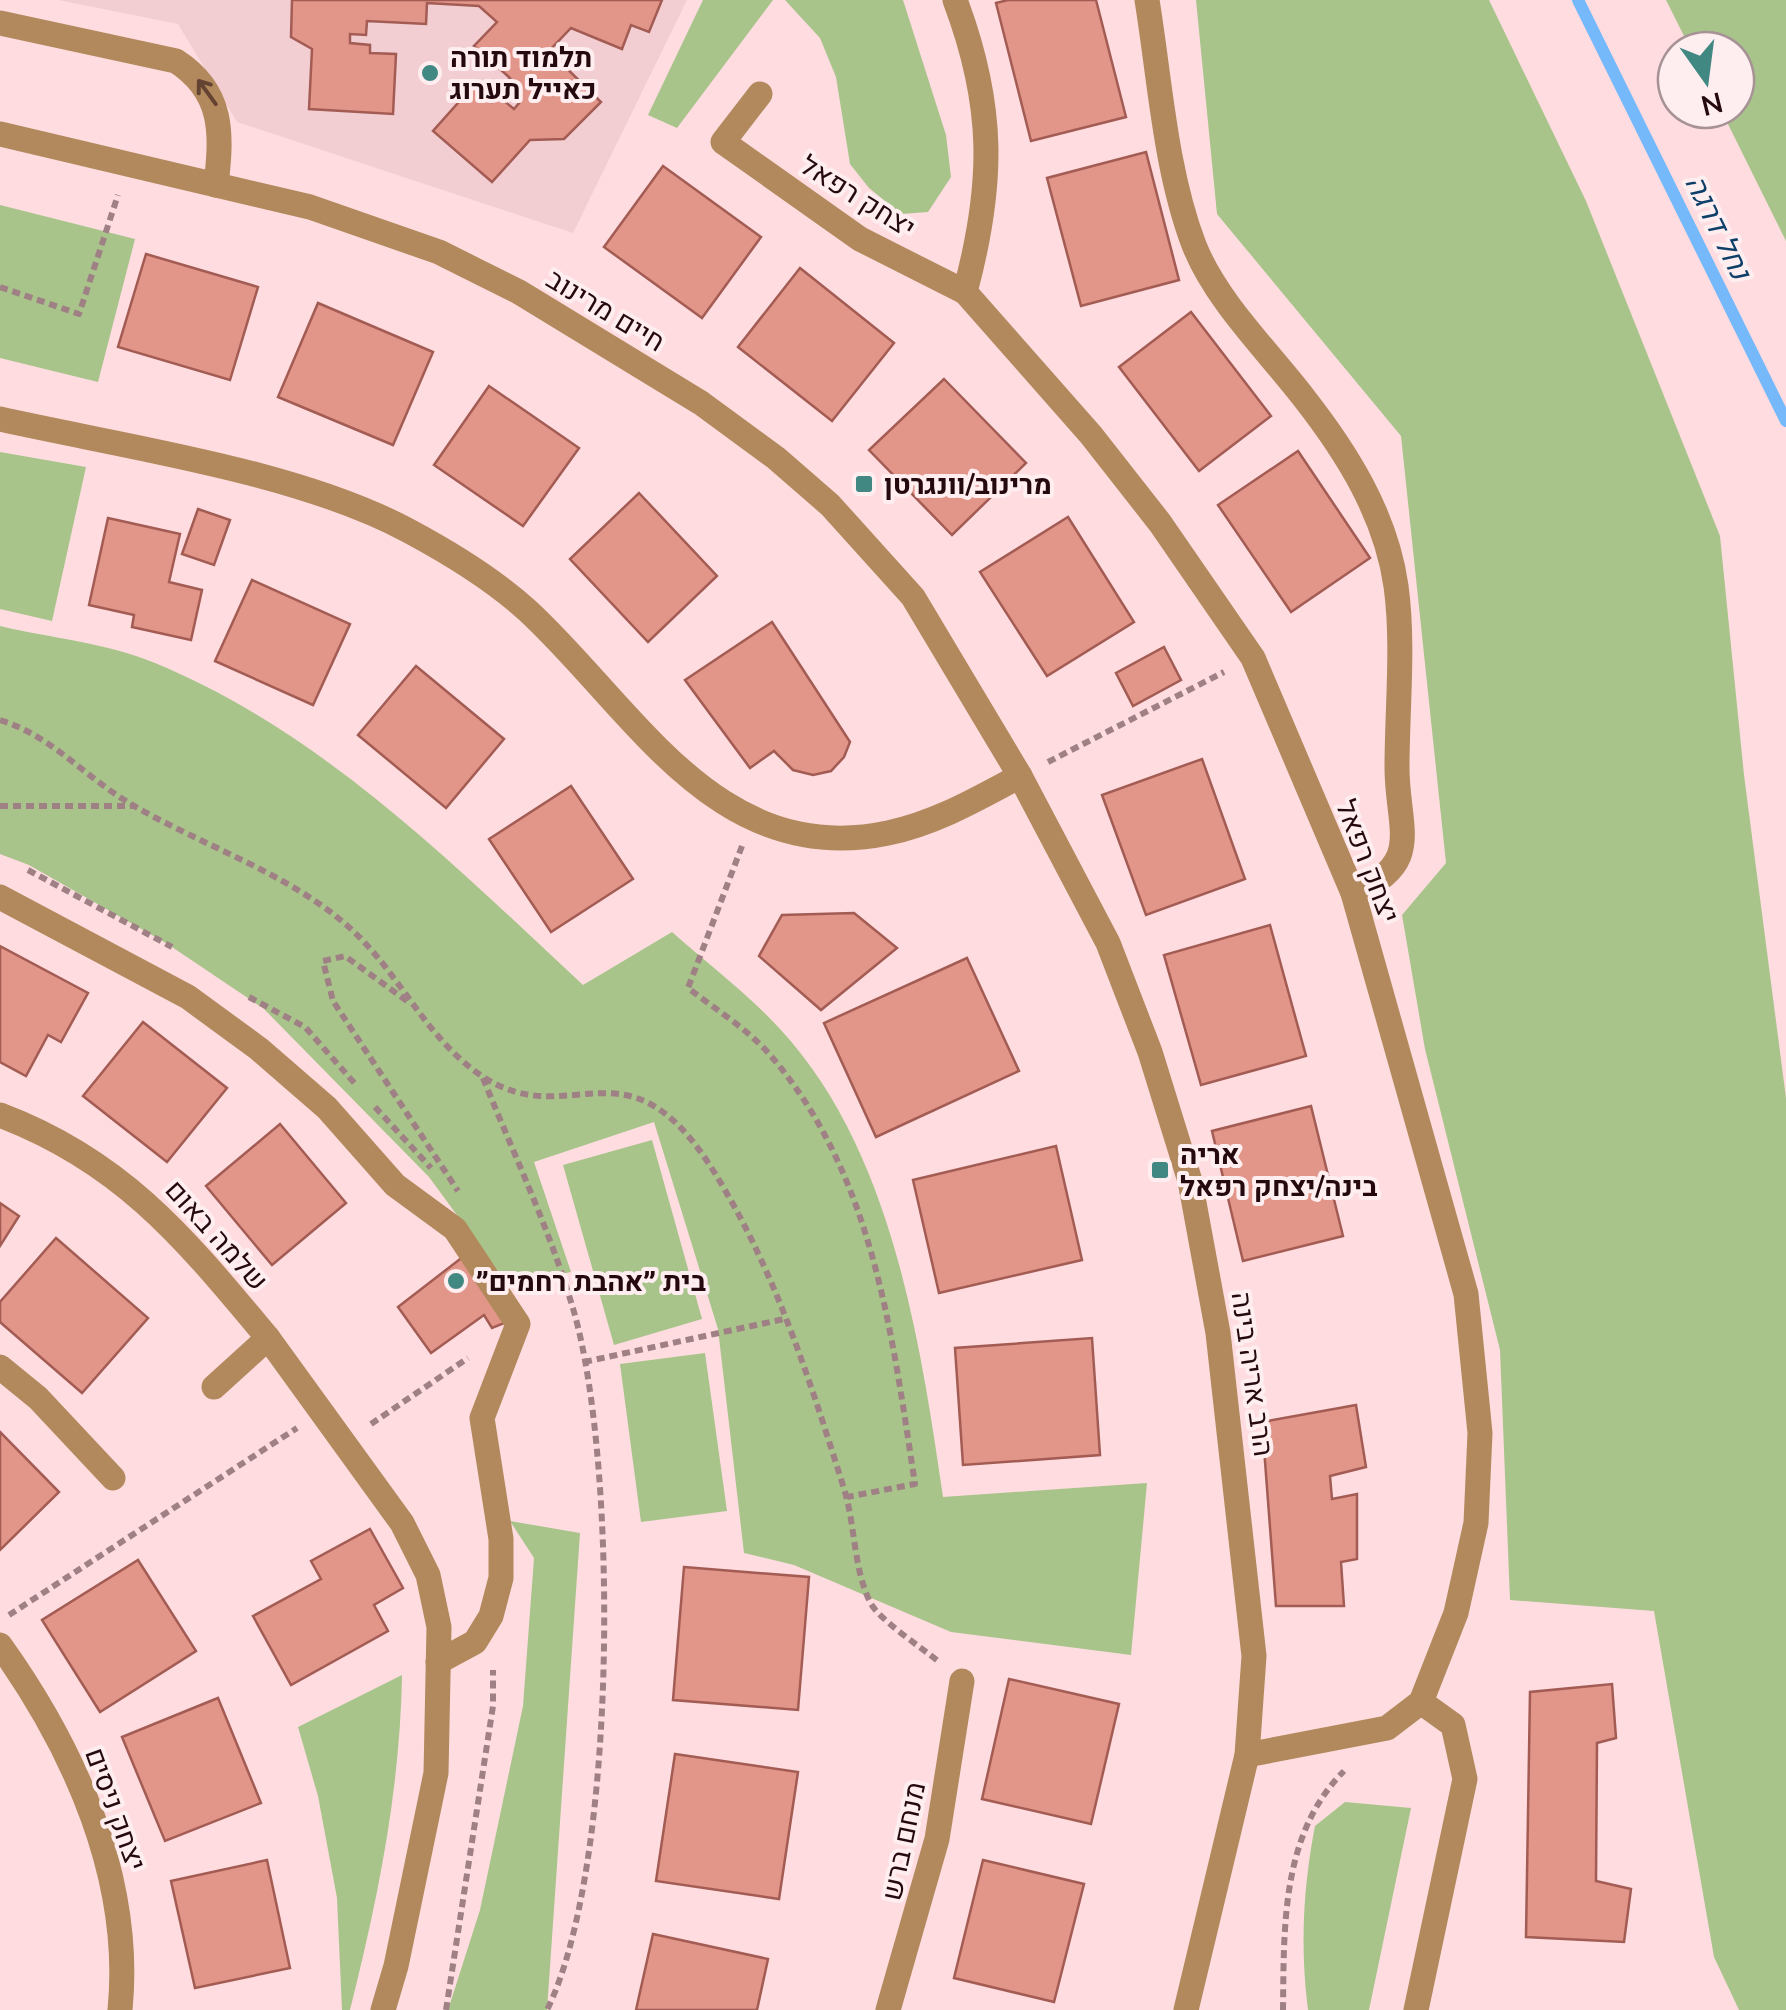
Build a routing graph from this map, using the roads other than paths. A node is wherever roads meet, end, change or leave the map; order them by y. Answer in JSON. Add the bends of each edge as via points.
{"nodes":[{"id":1,"x":955,"y":0,"type":"edge"},
{"id":2,"x":1147,"y":0,"type":"edge"},
{"id":3,"x":0,"y":23,"type":"edge"},
{"id":4,"x":760,"y":94,"type":"dead end"},
{"id":5,"x":0,"y":134,"type":"edge"},
{"id":6,"x":216,"y":186,"type":"junction"},
{"id":7,"x":965,"y":292,"type":"junction"},
{"id":8,"x":0,"y":419,"type":"edge"},
{"id":9,"x":1020,"y":776,"type":"junction"},
{"id":10,"x":1353,"y":893,"type":"junction"},
{"id":11,"x":0,"y":897,"type":"edge"},
{"id":12,"x":0,"y":1115,"type":"edge"},
{"id":13,"x":268,"y":1338,"type":"junction"},
{"id":14,"x":0,"y":1367,"type":"edge"},
{"id":15,"x":214,"y":1387,"type":"dead end"},
{"id":16,"x":113,"y":1478,"type":"dead end"},
{"id":17,"x":0,"y":1645,"type":"edge"},
{"id":18,"x":438,"y":1662,"type":"junction"},
{"id":19,"x":962,"y":1681,"type":"road end"},
{"id":20,"x":1421,"y":1702,"type":"junction"},
{"id":21,"x":1247,"y":1755,"type":"junction"},
{"id":22,"x":1188,"y":2008,"type":"edge"},
{"id":23,"x":120,"y":2010,"type":"edge"},
{"id":24,"x":383,"y":2010,"type":"edge"},
{"id":25,"x":888,"y":2010,"type":"edge"},
{"id":26,"x":1416,"y":2010,"type":"edge"}],
"edges":[{"from":1,"to":7,"type":"street","via":[[970,38],[988,128],[981,234]]},
{"from":2,"to":10,"type":"street","via":[[1180,198],[1195,248],[1368,493],[1396,587],[1397,778],[1405,843],[1382,882]]},
{"from":6,"to":3,"type":"street","one_way":true,"via":[[218,109],[189,70],[176,61]]},
{"from":4,"to":7,"type":"street","name":"יצחק רפאל","via":[[723,142],[860,239]]},
{"from":5,"to":6,"type":"street","name":"חיים מרינוב"},
{"from":6,"to":9,"type":"street","name":"חיים מרינוב","via":[[310,207],[439,252],[551,311],[761,447],[830,504],[913,597]]},
{"from":7,"to":10,"type":"street","name":"יצחק רפאל","via":[[1091,435],[1252,658]]},
{"from":8,"to":9,"type":"street","via":[[244,473],[405,528],[525,608],[651,743],[752,822],[826,836],[886,834],[945,816]]},
{"from":9,"to":21,"type":"street","name":"הרב אריה בינה","via":[[1108,943],[1190,1180],[1246,1548],[1254,1656]]},
{"from":10,"to":20,"type":"street","name":"יצחק רפאל","via":[[1466,1294],[1480,1433],[1476,1524],[1460,1595]]},
{"from":11,"to":18,"type":"street","via":[[84,938],[216,1018],[327,1108],[395,1185],[454,1229],[518,1324],[482,1418],[501,1578],[475,1642]]},
{"from":12,"to":13,"type":"street","name":"שלמה באום","via":[[134,1189],[180,1232]]},
{"from":13,"to":15,"type":"street"},
{"from":13,"to":18,"type":"street","name":"שלמה באום","via":[[402,1523],[428,1575]]},
{"from":14,"to":16,"type":"street"},
{"from":17,"to":23,"type":"street","name":"יצחק ניסים","via":[[58,1738],[109,1867],[122,1928]]},
{"from":18,"to":24,"type":"street","name":"שלמה באום","via":[[436,1773]]},
{"from":19,"to":25,"type":"street","name":"מנחם ברש","via":[[937,1839]]},
{"from":20,"to":21,"type":"street","via":[[1387,1728]]},
{"from":20,"to":26,"type":"street","via":[[1453,1725],[1465,1779]]},
{"from":21,"to":22,"type":"street","name":"הרב אריה בינה"}]}
